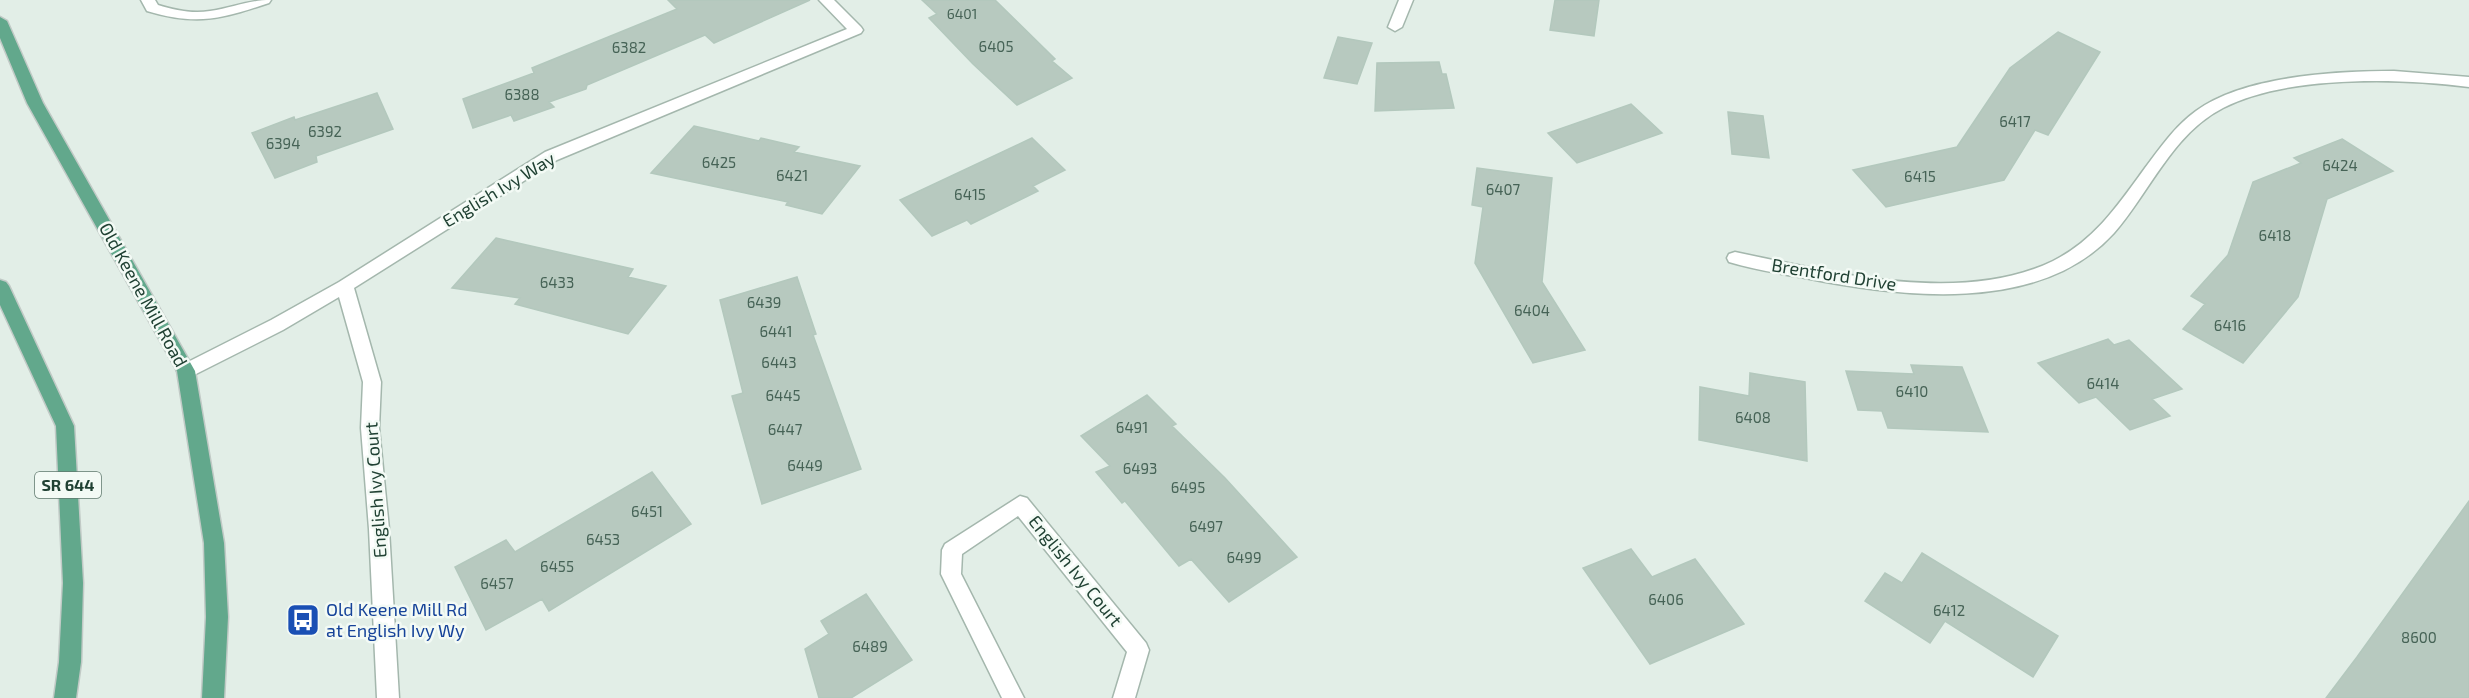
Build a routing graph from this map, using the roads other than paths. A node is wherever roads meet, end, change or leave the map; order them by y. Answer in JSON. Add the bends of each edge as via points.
{"nodes":[{"id":1,"x":148,"y":0,"type":"edge"},
{"id":2,"x":264,"y":0,"type":"edge"},
{"id":3,"x":826,"y":0,"type":"edge"},
{"id":4,"x":1406,"y":0,"type":"edge"},
{"id":5,"x":0,"y":21,"type":"edge"},
{"id":6,"x":1395,"y":27,"type":"dead end"},
{"id":7,"x":2469,"y":82,"type":"edge"},
{"id":8,"x":1735,"y":258,"type":"dead end"},
{"id":9,"x":0,"y":285,"type":"edge"},
{"id":10,"x":345,"y":286,"type":"junction"},
{"id":11,"x":186,"y":371,"type":"junction"},
{"id":12,"x":65,"y":698,"type":"edge"},
{"id":13,"x":213,"y":698,"type":"edge"},
{"id":14,"x":388,"y":698,"type":"edge"},
{"id":15,"x":1012,"y":698,"type":"edge"},
{"id":16,"x":1124,"y":698,"type":"edge"}],
"edges":[{"from":1,"to":2,"type":"street","via":[[152,8],[177,16],[207,17]]},
{"from":3,"to":10,"type":"street","name":"English Ivy Way","via":[[856,30],[551,156]]},
{"from":4,"to":6,"type":"street"},
{"from":5,"to":11,"type":"main road","name":"Old Keene Mill Road","via":[[35,103]]},
{"from":7,"to":8,"type":"street","name":"Brentford Drive","via":[[2425,76],[2342,76],[2302,81],[2219,104],[2181,132],[2102,237],[2055,267],[2009,281],[1943,288],[1907,287],[1848,281]]},
{"from":9,"to":12,"type":"main road","number":"SR 644","via":[[65,426],[73,583]]},
{"from":10,"to":11,"type":"street","name":"English Ivy Way"},
{"from":10,"to":14,"type":"street","name":"English Ivy Court","via":[[372,382],[370,428]]},
{"from":11,"to":13,"type":"main road","name":"Old Keene Mill Road","via":[[214,543],[217,617]]},
{"from":15,"to":16,"type":"street","name":"English Ivy Court","via":[[951,574],[952,550],[1020,504],[1138,650]]}]}
